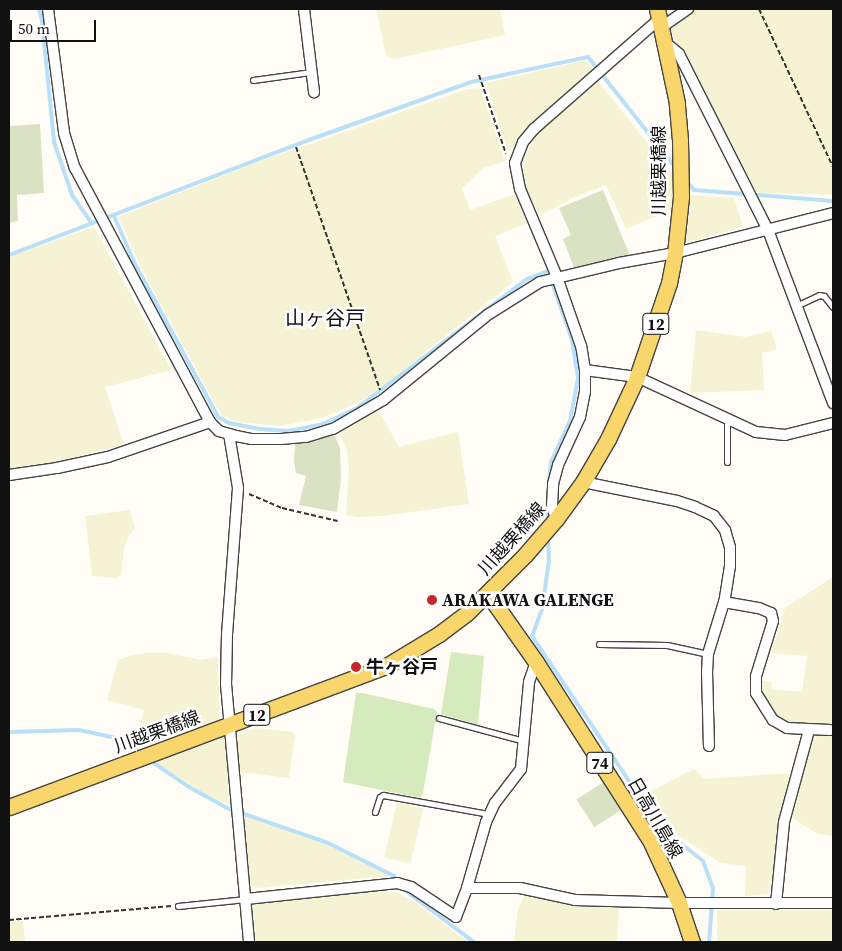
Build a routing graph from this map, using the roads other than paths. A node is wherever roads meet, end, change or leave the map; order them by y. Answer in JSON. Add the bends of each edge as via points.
{"nodes":[{"id":1,"x":48,"y":9,"type":"edge"},
{"id":2,"x":304,"y":9,"type":"edge"},
{"id":3,"x":688,"y":9,"type":"edge"},
{"id":4,"x":660,"y":18,"type":"edge"},
{"id":5,"x":666,"y":43,"type":"junction"},
{"id":6,"x":312,"y":72,"type":"junction"},
{"id":7,"x":254,"y":80,"type":"dead end"},
{"id":8,"x":314,"y":92,"type":"dead end"},
{"id":9,"x":833,"y":214,"type":"edge"},
{"id":10,"x":768,"y":230,"type":"junction"},
{"id":11,"x":675,"y":253,"type":"junction"},
{"id":12,"x":557,"y":277,"type":"junction"},
{"id":13,"x":798,"y":305,"type":"junction"},
{"id":14,"x":833,"y":308,"type":"edge"},
{"id":15,"x":585,"y":370,"type":"junction"},
{"id":16,"x":637,"y":377,"type":"junction"},
{"id":17,"x":833,"y":403,"type":"edge"},
{"id":18,"x":727,"y":420,"type":"junction"},
{"id":19,"x":210,"y":422,"type":"junction"},
{"id":20,"x":833,"y":423,"type":"edge"},
{"id":21,"x":229,"y":434,"type":"junction"},
{"id":22,"x":727,"y":462,"type":"dead end"},
{"id":23,"x":9,"y":475,"type":"edge"},
{"id":24,"x":584,"y":482,"type":"junction"},
{"id":25,"x":556,"y":519,"type":"junction"},
{"id":26,"x":488,"y":594,"type":"junction"},
{"id":27,"x":724,"y":602,"type":"junction"},
{"id":28,"x":599,"y":644,"type":"dead end"},
{"id":29,"x":708,"y":654,"type":"junction"},
{"id":30,"x":536,"y":662,"type":"junction"},
{"id":31,"x":439,"y":718,"type":"dead end"},
{"id":32,"x":229,"y":725,"type":"junction"},
{"id":33,"x":808,"y":730,"type":"junction"},
{"id":34,"x":830,"y":730,"type":"dead end"},
{"id":35,"x":524,"y":741,"type":"junction"},
{"id":36,"x":709,"y":746,"type":"dead end"},
{"id":37,"x":9,"y":807,"type":"edge"},
{"id":38,"x":375,"y":812,"type":"dead end"},
{"id":39,"x":489,"y":814,"type":"junction"},
{"id":40,"x":466,"y":888,"type":"junction"},
{"id":41,"x":246,"y":899,"type":"junction"},
{"id":42,"x":833,"y":903,"type":"edge"},
{"id":43,"x":679,"y":904,"type":"junction"},
{"id":44,"x":776,"y":904,"type":"junction"},
{"id":45,"x":178,"y":906,"type":"road end"},
{"id":46,"x":249,"y":942,"type":"edge"},
{"id":47,"x":692,"y":942,"type":"edge"}],
"edges":[{"from":1,"to":19,"type":"street","via":[[64,133],[75,168]]},
{"from":2,"to":6,"type":"street"},
{"from":3,"to":4,"type":"street"},
{"from":4,"to":5,"type":"main road","name":"川越栗橋線","number":"12"},
{"from":4,"to":12,"type":"street","via":[[523,142],[515,163],[520,189]]},
{"from":5,"to":10,"type":"street","via":[[678,54]]},
{"from":5,"to":11,"type":"main road","name":"川越栗橋線","number":"12","via":[[680,140],[681,197]]},
{"from":6,"to":7,"type":"lane"},
{"from":6,"to":8,"type":"street"},
{"from":9,"to":10,"type":"street"},
{"from":10,"to":11,"type":"street"},
{"from":10,"to":13,"type":"street"},
{"from":11,"to":12,"type":"street"},
{"from":11,"to":16,"type":"main road","name":"川越栗橋線","number":"12","via":[[669,283]]},
{"from":12,"to":15,"type":"street","via":[[581,346]]},
{"from":12,"to":21,"type":"street","via":[[540,282],[488,314],[383,400],[333,429],[306,437],[251,439]]},
{"from":13,"to":14,"type":"lane","via":[[819,295],[824,296]]},
{"from":13,"to":17,"type":"street"},
{"from":15,"to":16,"type":"street"},
{"from":15,"to":25,"type":"street","via":[[586,392],[580,417],[553,484],[552,506]]},
{"from":16,"to":18,"type":"street"},
{"from":16,"to":24,"type":"main road","name":"川越栗橋線","number":"12"},
{"from":18,"to":20,"type":"street","via":[[756,432],[785,434]]},
{"from":18,"to":22,"type":"lane"},
{"from":19,"to":21,"type":"street","via":[[219,431]]},
{"from":19,"to":23,"type":"street","via":[[108,457]]},
{"from":21,"to":32,"type":"street","via":[[238,488],[225,656]]},
{"from":24,"to":25,"type":"main road","name":"川越栗橋線","number":"12"},
{"from":24,"to":27,"type":"street","via":[[677,501],[714,516],[725,530],[730,547]]},
{"from":25,"to":26,"type":"main road","name":"川越栗橋線","number":"12"},
{"from":26,"to":30,"type":"main road","name":"日高川島線","number":"74"},
{"from":26,"to":32,"type":"main road","name":"川越栗橋線","number":"12","via":[[440,634],[388,664]]},
{"from":27,"to":29,"type":"street"},
{"from":27,"to":33,"type":"street","via":[[771,613],[772,622],[756,676],[756,693],[773,720],[787,728]]},
{"from":28,"to":29,"type":"lane","via":[[667,645]]},
{"from":29,"to":36,"type":"street"},
{"from":30,"to":35,"type":"street","via":[[529,682]]},
{"from":30,"to":43,"type":"main road","name":"日高川島線","number":"74","via":[[651,842]]},
{"from":31,"to":35,"type":"lane"},
{"from":32,"to":37,"type":"main road","name":"川越栗橋線","number":"12"},
{"from":32,"to":41,"type":"street"},
{"from":33,"to":34,"type":"street"},
{"from":33,"to":44,"type":"street","via":[[784,822]]},
{"from":35,"to":39,"type":"street","via":[[521,769]]},
{"from":38,"to":39,"type":"lane","via":[[383,795]]},
{"from":39,"to":40,"type":"street"},
{"from":40,"to":41,"type":"street","via":[[456,917],[409,886],[397,883]]},
{"from":40,"to":43,"type":"street","via":[[520,888],[575,900]]},
{"from":41,"to":45,"type":"lane"},
{"from":41,"to":46,"type":"street"},
{"from":42,"to":44,"type":"street"},
{"from":43,"to":44,"type":"street"},
{"from":43,"to":47,"type":"main road","name":"日高川島線","number":"74"}]}
